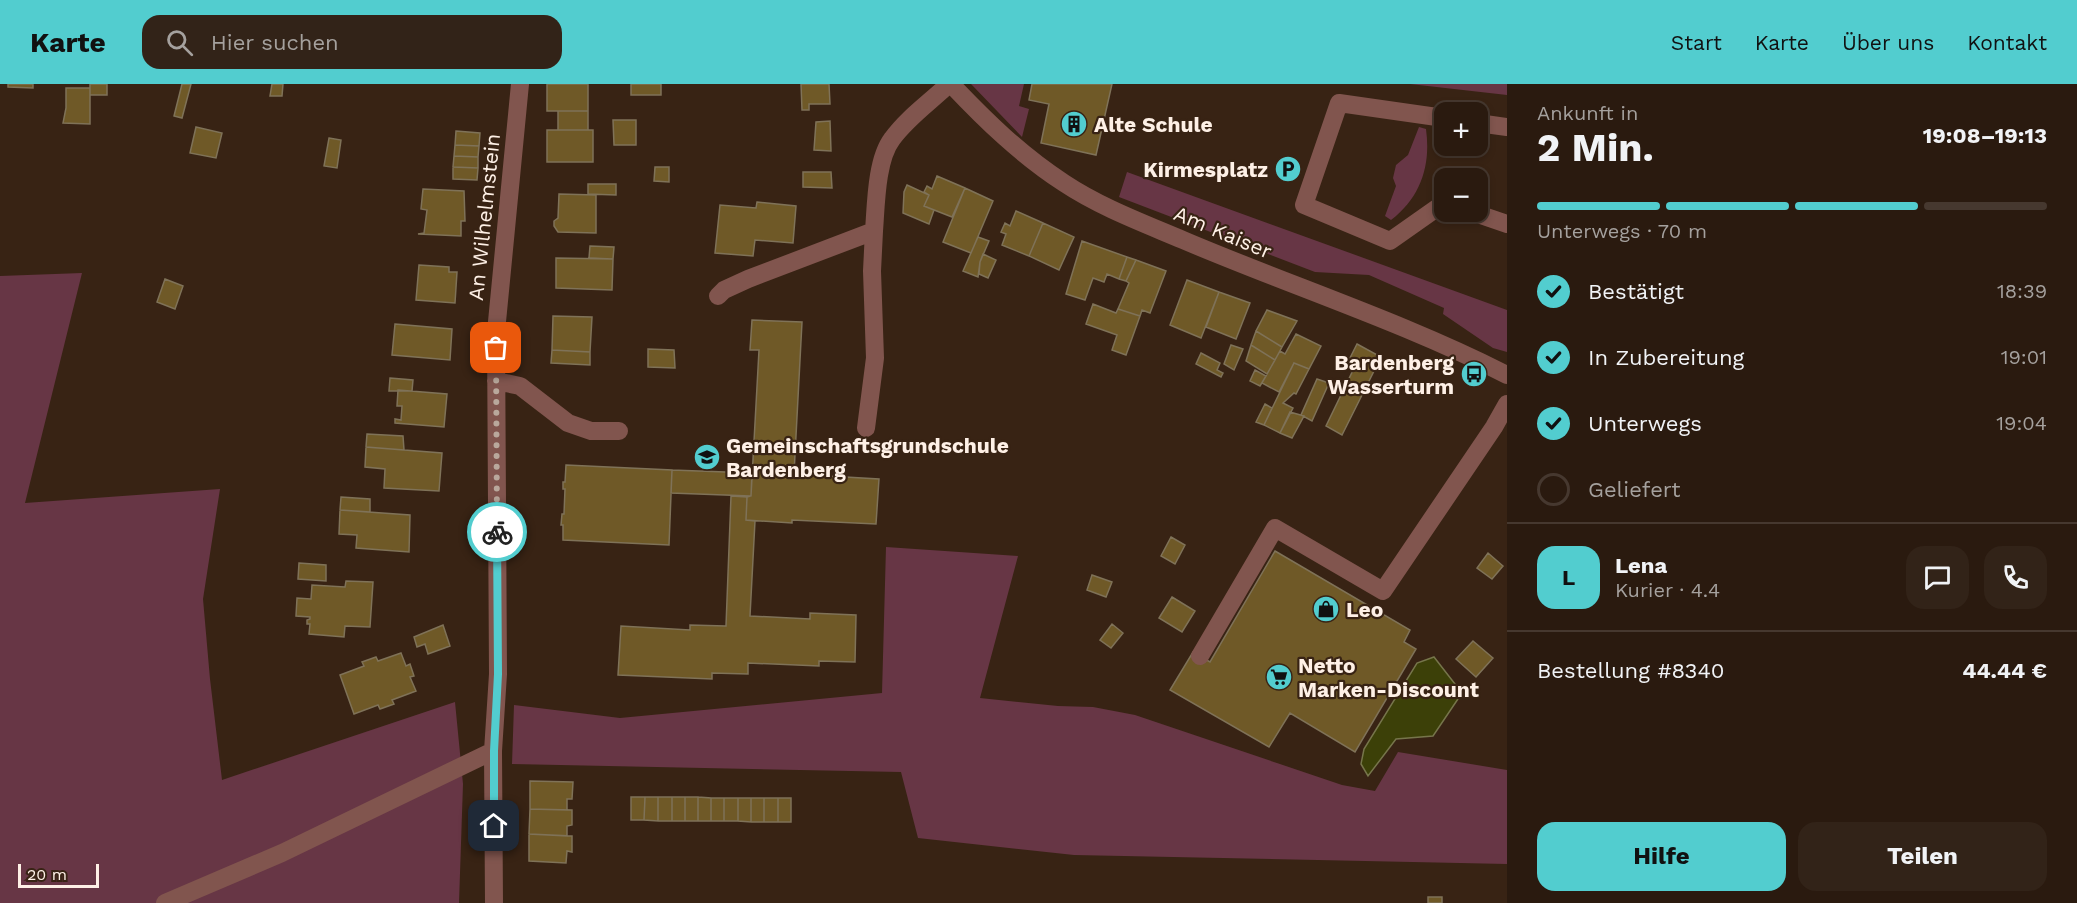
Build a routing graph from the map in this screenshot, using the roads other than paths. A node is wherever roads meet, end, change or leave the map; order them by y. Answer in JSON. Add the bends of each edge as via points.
{"nodes":[{"id":1,"x":520,"y":84,"type":"edge"},
{"id":2,"x":950,"y":84,"type":"edge"},
{"id":3,"x":1434,"y":117,"type":"edge"},
{"id":4,"x":1488,"y":124,"type":"edge"},
{"id":5,"x":1507,"y":127,"type":"edge"},
{"id":6,"x":1434,"y":210,"type":"edge"},
{"id":7,"x":1488,"y":217,"type":"edge"},
{"id":8,"x":1507,"y":224,"type":"edge"},
{"id":9,"x":874,"y":231,"type":"junction"},
{"id":10,"x":718,"y":296,"type":"dead end"},
{"id":11,"x":1507,"y":375,"type":"edge"},
{"id":12,"x":496,"y":381,"type":"junction"},
{"id":13,"x":1507,"y":404,"type":"edge"},
{"id":14,"x":866,"y":428,"type":"dead end"},
{"id":15,"x":619,"y":431,"type":"dead end"},
{"id":16,"x":1200,"y":656,"type":"dead end"},
{"id":17,"x":494,"y":751,"type":"junction"},
{"id":18,"x":165,"y":903,"type":"edge"},
{"id":19,"x":494,"y":903,"type":"edge"}],
"edges":[{"from":1,"to":12,"type":"street","name":"An Wilhelmstein","via":[[496,332]]},
{"from":2,"to":9,"type":"street","via":[[890,141],[878,185]]},
{"from":2,"to":11,"type":"street","name":"Am Kaiser","via":[[1016,149],[1065,185],[1140,221],[1391,323]]},
{"from":3,"to":6,"type":"street","via":[[1339,103],[1304,205],[1390,241]]},
{"from":4,"to":5,"type":"street"},
{"from":7,"to":8,"type":"street"},
{"from":9,"to":10,"type":"street","via":[[748,279]]},
{"from":9,"to":14,"type":"street","via":[[875,358]]},
{"from":12,"to":15,"type":"street","via":[[520,386],[568,423],[591,431]]},
{"from":12,"to":17,"type":"street","name":"An Wilhelmstein","via":[[498,674]]},
{"from":13,"to":16,"type":"street","via":[[1383,591],[1275,528]]},
{"from":17,"to":18,"type":"street","via":[[282,853]]},
{"from":17,"to":19,"type":"street","name":"An Wilhelmstein"}]}
